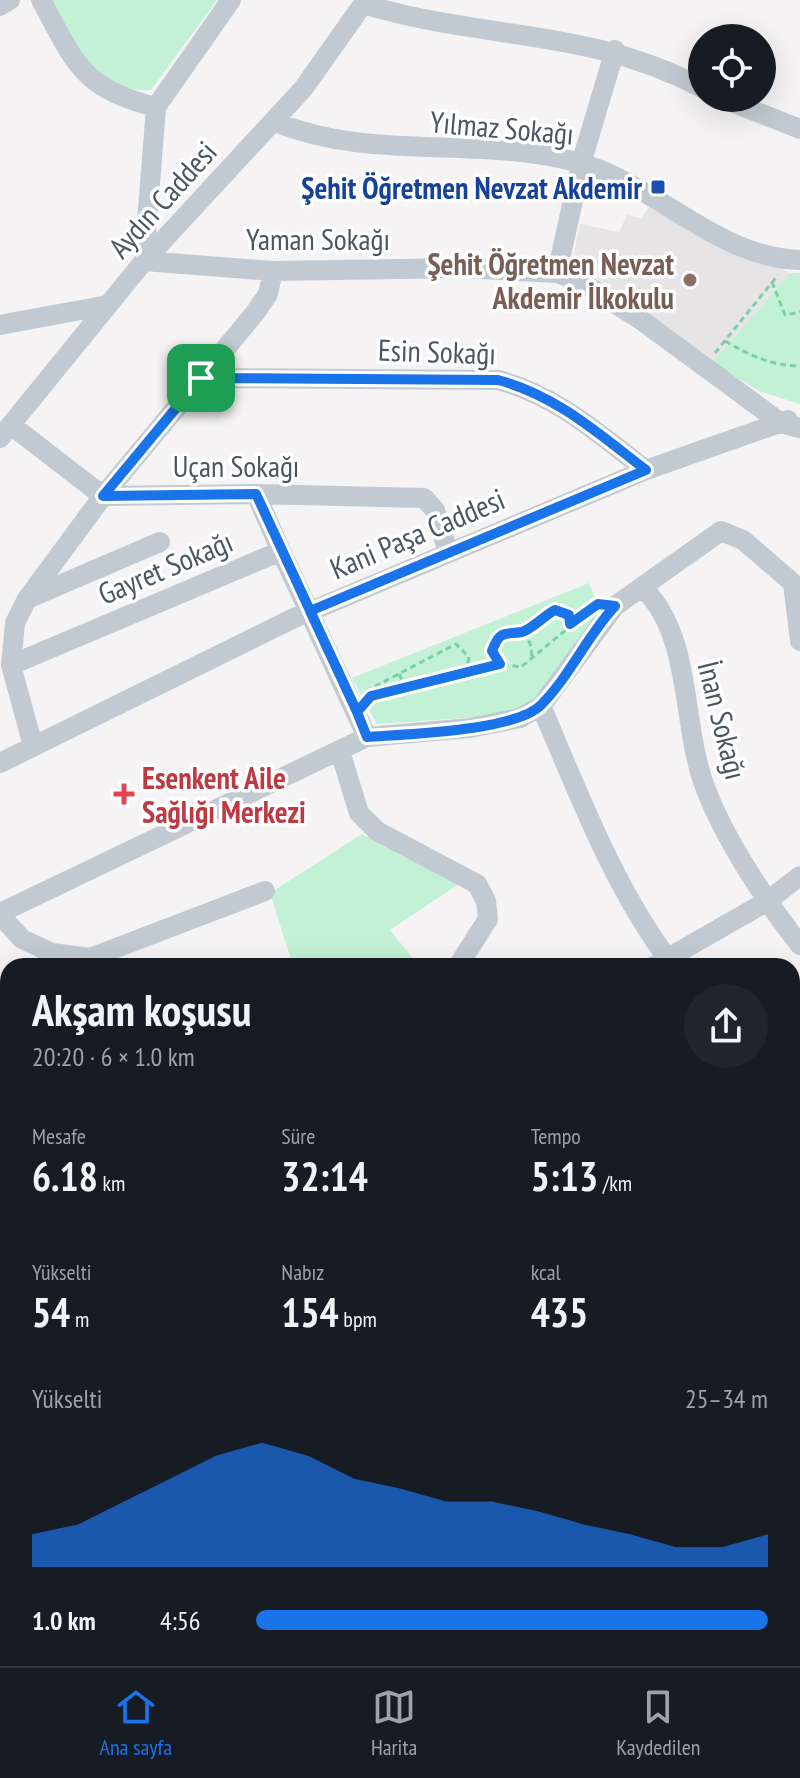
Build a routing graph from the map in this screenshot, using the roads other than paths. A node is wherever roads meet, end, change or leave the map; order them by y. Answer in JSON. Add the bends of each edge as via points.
{"nodes":[{"id":1,"x":10,"y":0,"type":"edge"},
{"id":2,"x":41,"y":0,"type":"edge"},
{"id":3,"x":231,"y":0,"type":"edge"},
{"id":4,"x":364,"y":2,"type":"edge"},
{"id":5,"x":0,"y":6,"type":"edge"},
{"id":6,"x":615,"y":50,"type":"junction"},
{"id":7,"x":688,"y":82,"type":"edge"},
{"id":8,"x":156,"y":107,"type":"junction"},
{"id":9,"x":757,"y":112,"type":"edge"},
{"id":10,"x":275,"y":122,"type":"junction"},
{"id":11,"x":800,"y":129,"type":"edge"},
{"id":12,"x":581,"y":164,"type":"junction"},
{"id":13,"x":795,"y":260,"type":"edge"},
{"id":14,"x":144,"y":261,"type":"junction"},
{"id":15,"x":273,"y":271,"type":"junction"},
{"id":16,"x":557,"y":273,"type":"junction"},
{"id":17,"x":108,"y":305,"type":"junction"},
{"id":18,"x":0,"y":325,"type":"edge"},
{"id":19,"x":201,"y":378,"type":"junction"},
{"id":20,"x":794,"y":423,"type":"edge"},
{"id":21,"x":5,"y":432,"type":"edge"},
{"id":22,"x":646,"y":470,"type":"junction"},
{"id":23,"x":256,"y":494,"type":"junction"},
{"id":24,"x":103,"y":496,"type":"junction"},
{"id":25,"x":160,"y":542,"type":"dead end"},
{"id":26,"x":281,"y":551,"type":"junction"},
{"id":27,"x":448,"y":552,"type":"junction"},
{"id":28,"x":644,"y":589,"type":"junction"},
{"id":29,"x":27,"y":599,"type":"junction"},
{"id":30,"x":310,"y":611,"type":"junction"},
{"id":31,"x":800,"y":641,"type":"edge"},
{"id":32,"x":11,"y":665,"type":"junction"},
{"id":33,"x":541,"y":706,"type":"junction"},
{"id":34,"x":367,"y":737,"type":"junction"},
{"id":35,"x":33,"y":746,"type":"junction"},
{"id":36,"x":340,"y":751,"type":"junction"},
{"id":37,"x":0,"y":763,"type":"edge"},
{"id":38,"x":800,"y":876,"type":"edge"},
{"id":39,"x":265,"y":891,"type":"dead end"},
{"id":40,"x":766,"y":902,"type":"junction"},
{"id":41,"x":0,"y":914,"type":"edge"},
{"id":42,"x":800,"y":945,"type":"edge"},
{"id":43,"x":463,"y":958,"type":"edge"},
{"id":44,"x":661,"y":958,"type":"edge"},
{"id":45,"x":674,"y":958,"type":"edge"}],
"edges":[{"from":1,"to":5,"type":"street"},
{"from":2,"to":8,"type":"street","via":[[91,81],[112,94]]},
{"from":3,"to":8,"type":"street"},
{"from":4,"to":6,"type":"street","via":[[424,22]]},
{"from":4,"to":10,"type":"street","name":"Aydın Caddesi"},
{"from":6,"to":7,"type":"street"},
{"from":6,"to":12,"type":"street"},
{"from":8,"to":14,"type":"street"},
{"from":9,"to":11,"type":"street"},
{"from":10,"to":12,"type":"street","name":"Yılmaz Sokağı","via":[[329,140],[513,152]]},
{"from":10,"to":14,"type":"street","name":"Aydın Caddesi"},
{"from":12,"to":13,"type":"street","name":"Yılmaz Sokağı","via":[[635,186],[746,249]]},
{"from":12,"to":16,"type":"street"},
{"from":14,"to":15,"type":"street","name":"Yaman Sokağı"},
{"from":14,"to":17,"type":"street","name":"Aydın Caddesi"},
{"from":15,"to":16,"type":"street","name":"Yaman Sokağı","via":[[464,268]]},
{"from":15,"to":19,"type":"street","via":[[268,294]]},
{"from":16,"to":20,"type":"street","name":"Yaman Sokağı","via":[[581,282],[703,369]]},
{"from":17,"to":18,"type":"street"},
{"from":17,"to":21,"type":"street","name":"Aydın Caddesi"},
{"from":19,"to":22,"type":"street","name":"Esin Sokağı","via":[[498,380],[539,393],[564,408]]},
{"from":19,"to":24,"type":"street"},
{"from":20,"to":22,"type":"street","name":"Kani Paşa Caddesi"},
{"from":21,"to":24,"type":"street"},
{"from":22,"to":27,"type":"street","name":"Kani Paşa Caddesi"},
{"from":23,"to":24,"type":"street","name":"Uçan Sokağı"},
{"from":23,"to":26,"type":"street"},
{"from":23,"to":27,"type":"street","name":"Uçan Sokağı","via":[[424,498],[435,510]]},
{"from":24,"to":29,"type":"street"},
{"from":25,"to":29,"type":"street"},
{"from":26,"to":30,"type":"street","name":"Gayret Sokağı"},
{"from":26,"to":32,"type":"street","name":"Gayret Sokağı"},
{"from":27,"to":30,"type":"street","name":"Kani Paşa Caddesi"},
{"from":28,"to":31,"type":"street","via":[[721,531],[743,540],[793,583]]},
{"from":28,"to":33,"type":"street","via":[[615,606]]},
{"from":28,"to":40,"type":"street","name":"İnan Sokağı","via":[[670,629],[705,787]]},
{"from":29,"to":32,"type":"street","via":[[15,623]]},
{"from":30,"to":34,"type":"street","name":"Gayret Sokağı"},
{"from":30,"to":35,"type":"street","name":"Kani Paşa Caddesi"},
{"from":32,"to":35,"type":"street"},
{"from":33,"to":34,"type":"street","via":[[520,718],[470,728]]},
{"from":33,"to":44,"type":"street","via":[[596,831]]},
{"from":34,"to":36,"type":"street"},
{"from":35,"to":37,"type":"street","name":"Kani Paşa Caddesi"},
{"from":36,"to":41,"type":"street"},
{"from":36,"to":43,"type":"street","via":[[359,813],[377,831],[477,884],[488,919]]},
{"from":38,"to":40,"type":"street"},
{"from":39,"to":41,"type":"street","via":[[90,958],[52,953],[22,939]]},
{"from":40,"to":42,"type":"street","name":"İnan Sokağı"},
{"from":40,"to":45,"type":"street"}]}
